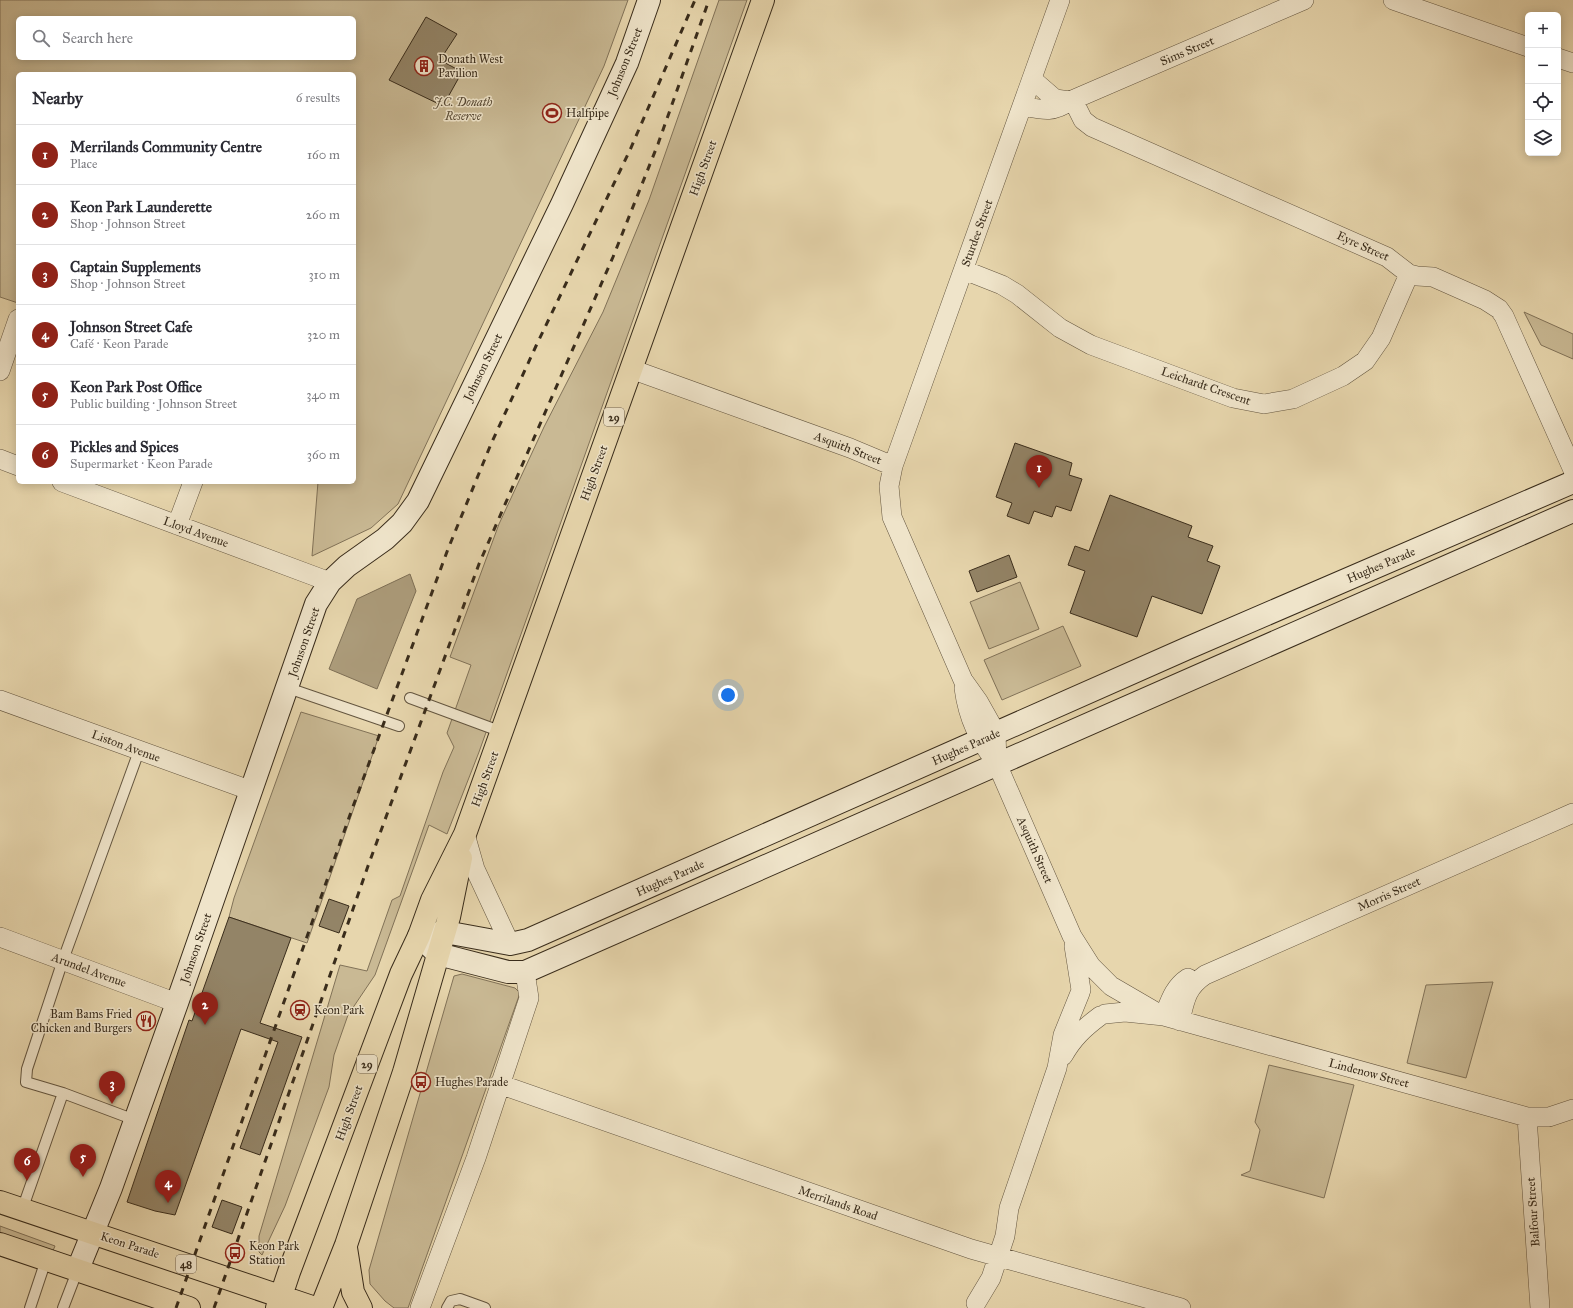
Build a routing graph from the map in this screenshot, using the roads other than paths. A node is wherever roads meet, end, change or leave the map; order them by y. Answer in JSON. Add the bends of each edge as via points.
{"nodes":[{"id":1,"x":649,"y":0,"type":"edge"},
{"id":2,"x":763,"y":0,"type":"edge"},
{"id":3,"x":1060,"y":0,"type":"edge"},
{"id":4,"x":1304,"y":0,"type":"edge"},
{"id":5,"x":1393,"y":0,"type":"edge"},
{"id":6,"x":1525,"y":46,"type":"edge"},
{"id":7,"x":1561,"y":59,"type":"edge"},
{"id":8,"x":1573,"y":63,"type":"edge"},
{"id":9,"x":1033,"y":80,"type":"junction"},
{"id":10,"x":1071,"y":101,"type":"junction"},
{"id":11,"x":1023,"y":106,"type":"junction"},
{"id":12,"x":964,"y":270,"type":"junction"},
{"id":13,"x":1409,"y":274,"type":"junction"},
{"id":14,"x":16,"y":325,"type":"edge"},
{"id":15,"x":631,"y":369,"type":"junction"},
{"id":16,"x":0,"y":371,"type":"edge"},
{"id":17,"x":0,"y":459,"type":"edge"},
{"id":18,"x":16,"y":465,"type":"edge"},
{"id":19,"x":893,"y":466,"type":"junction"},
{"id":20,"x":1573,"y":470,"type":"edge"},
{"id":21,"x":1573,"y":482,"type":"edge"},
{"id":22,"x":67,"y":484,"type":"edge"},
{"id":23,"x":192,"y":484,"type":"edge"},
{"id":24,"x":1573,"y":511,"type":"edge"},
{"id":25,"x":177,"y":525,"type":"junction"},
{"id":26,"x":330,"y":582,"type":"junction"},
{"id":27,"x":1188,"y":648,"type":"junction"},
{"id":28,"x":1201,"y":675,"type":"junction"},
{"id":29,"x":288,"y":688,"type":"junction"},
{"id":30,"x":410,"y":698,"type":"dead end"},
{"id":31,"x":0,"y":700,"type":"edge"},
{"id":32,"x":399,"y":726,"type":"dead end"},
{"id":33,"x":502,"y":732,"type":"junction"},
{"id":34,"x":988,"y":737,"type":"junction"},
{"id":35,"x":139,"y":751,"type":"junction"},
{"id":36,"x":997,"y":764,"type":"junction"},
{"id":37,"x":252,"y":791,"type":"junction"},
{"id":38,"x":1573,"y":813,"type":"edge"},
{"id":39,"x":465,"y":834,"type":"junction"},
{"id":40,"x":577,"y":919,"type":"junction"},
{"id":41,"x":445,"y":932,"type":"junction"},
{"id":42,"x":419,"y":936,"type":"junction"},
{"id":43,"x":1072,"y":936,"type":"junction"},
{"id":44,"x":0,"y":937,"type":"edge"},
{"id":45,"x":510,"y":944,"type":"junction"},
{"id":46,"x":589,"y":944,"type":"junction"},
{"id":47,"x":438,"y":954,"type":"junction"},
{"id":48,"x":63,"y":960,"type":"junction"},
{"id":49,"x":525,"y":972,"type":"junction"},
{"id":50,"x":1110,"y":985,"type":"junction"},
{"id":51,"x":1080,"y":992,"type":"junction"},
{"id":52,"x":177,"y":1003,"type":"junction"},
{"id":53,"x":1103,"y":1015,"type":"junction"},
{"id":54,"x":1172,"y":1018,"type":"junction"},
{"id":55,"x":1057,"y":1068,"type":"junction"},
{"id":56,"x":499,"y":1084,"type":"junction"},
{"id":57,"x":63,"y":1093,"type":"junction"},
{"id":58,"x":1573,"y":1108,"type":"edge"},
{"id":59,"x":1527,"y":1117,"type":"junction"},
{"id":60,"x":135,"y":1120,"type":"junction"},
{"id":61,"x":0,"y":1202,"type":"edge"},
{"id":62,"x":22,"y":1210,"type":"junction"},
{"id":63,"x":93,"y":1233,"type":"junction"},
{"id":64,"x":0,"y":1244,"type":"edge"},
{"id":65,"x":346,"y":1244,"type":"junction"},
{"id":66,"x":992,"y":1256,"type":"junction"},
{"id":67,"x":46,"y":1260,"type":"junction"},
{"id":68,"x":78,"y":1270,"type":"junction"},
{"id":69,"x":280,"y":1302,"type":"edge"},
{"id":70,"x":975,"y":1305,"type":"edge"},
{"id":71,"x":30,"y":1308,"type":"edge"},
{"id":72,"x":63,"y":1308,"type":"edge"},
{"id":73,"x":188,"y":1308,"type":"edge"},
{"id":74,"x":315,"y":1308,"type":"edge"},
{"id":75,"x":321,"y":1308,"type":"edge"},
{"id":76,"x":361,"y":1308,"type":"edge"},
{"id":77,"x":420,"y":1308,"type":"edge"},
{"id":78,"x":447,"y":1308,"type":"edge"},
{"id":79,"x":485,"y":1308,"type":"edge"},
{"id":80,"x":1181,"y":1308,"type":"edge"},
{"id":81,"x":1540,"y":1308,"type":"edge"}],
"edges":[{"from":1,"to":26,"type":"street","name":"Johnson Street","via":[[627,63],[572,183],[418,501],[402,523]]},
{"from":2,"to":15,"type":"main road","name":"High Street","number":"29"},
{"from":3,"to":9,"type":"street","name":"Sturdee Street"},
{"from":4,"to":10,"type":"street","name":"Sims Street"},
{"from":5,"to":6,"type":"street"},
{"from":7,"to":8,"type":"street"},
{"from":9,"to":10,"type":"street","via":[[1055,99]]},
{"from":9,"to":11,"type":"street","name":"Sturdee Street"},
{"from":10,"to":11,"type":"street","name":"Sims Street","via":[[1060,108],[1049,110]]},
{"from":10,"to":13,"type":"street","name":"Eyre Street","via":[[1083,120],[1092,127],[1387,257]]},
{"from":11,"to":12,"type":"street","name":"Sturdee Street"},
{"from":12,"to":13,"type":"street","name":"Leichardt Crescent","via":[[1017,294],[1060,328],[1091,345],[1233,398],[1264,404],[1293,399],[1343,376],[1365,361],[1381,338]]},
{"from":12,"to":19,"type":"street","name":"Sturdee Street"},
{"from":13,"to":20,"type":"street","name":"Eyre Street","via":[[1433,277],[1499,309]]},
{"from":14,"to":16,"type":"street"},
{"from":15,"to":19,"type":"street","name":"Asquith Street"},
{"from":15,"to":33,"type":"main road","name":"High Street","number":"29"},
{"from":17,"to":18,"type":"street"},
{"from":19,"to":34,"type":"street","name":"Asquith Street","via":[[888,486],[892,517],[963,680],[966,703]]},
{"from":21,"to":27,"type":"street","name":"Hughes Parade"},
{"from":22,"to":25,"type":"street","name":"Lloyd Avenue"},
{"from":23,"to":25,"type":"street"},
{"from":24,"to":28,"type":"street"},
{"from":25,"to":26,"type":"street","name":"Lloyd Avenue"},
{"from":26,"to":29,"type":"street","name":"Johnson Street","via":[[316,604]]},
{"from":27,"to":28,"type":"street"},
{"from":27,"to":34,"type":"street","name":"Hughes Parade"},
{"from":28,"to":36,"type":"street"},
{"from":29,"to":32,"type":"lane"},
{"from":29,"to":37,"type":"street","name":"Johnson Street"},
{"from":30,"to":33,"type":"lane"},
{"from":31,"to":35,"type":"street","name":"Liston Avenue"},
{"from":33,"to":39,"type":"main road","name":"High Street","number":"29"},
{"from":34,"to":36,"type":"street","name":"Asquith Street"},
{"from":34,"to":40,"type":"street","name":"Hughes Parade"},
{"from":35,"to":37,"type":"street","name":"Liston Avenue"},
{"from":35,"to":48,"type":"lane"},
{"from":36,"to":43,"type":"street","name":"Asquith Street"},
{"from":36,"to":46,"type":"street"},
{"from":37,"to":52,"type":"street","name":"Johnson Street"},
{"from":38,"to":54,"type":"street","name":"Morris Street","via":[[1205,975],[1190,988]]},
{"from":39,"to":41,"type":"main road","name":"High Street","number":"29"},
{"from":39,"to":42,"type":"main road","name":"High Street","number":"29","via":[[432,900]]},
{"from":39,"to":45,"type":"street","via":[[475,869]]},
{"from":40,"to":45,"type":"street","name":"Hughes Parade","via":[[528,940]]},
{"from":40,"to":46,"type":"street"},
{"from":41,"to":42,"type":"street","name":"Hughes Parade"},
{"from":41,"to":45,"type":"street","name":"Hughes Parade"},
{"from":41,"to":47,"type":"main road","name":"High Street","number":"29"},
{"from":42,"to":47,"type":"street"},
{"from":42,"to":69,"type":"main road","name":"High Street","number":"29","via":[[398,982]]},
{"from":43,"to":50,"type":"street","name":"Asquith Street","via":[[1091,966]]},
{"from":43,"to":51,"type":"street","name":"Asquith Street"},
{"from":44,"to":48,"type":"street","name":"Arundel Avenue"},
{"from":46,"to":49,"type":"street"},
{"from":47,"to":49,"type":"street","via":[[508,972]]},
{"from":47,"to":65,"type":"main road","name":"High Street","number":"29","via":[[404,1072]]},
{"from":48,"to":52,"type":"street","name":"Arundel Avenue"},
{"from":48,"to":57,"type":"lane","via":[[26,1069],[26,1082]]},
{"from":49,"to":56,"type":"street","via":[[529,998]]},
{"from":50,"to":51,"type":"street","via":[[1104,981],[1088,982]]},
{"from":50,"to":53,"type":"street","via":[[1115,1002]]},
{"from":50,"to":54,"type":"street","name":"Lindenow Street"},
{"from":51,"to":53,"type":"street","via":[[1084,1010],[1094,1016]]},
{"from":51,"to":55,"type":"street","via":[[1062,1035]]},
{"from":52,"to":60,"type":"street","name":"Johnson Street"},
{"from":53,"to":54,"type":"street","name":"Lindenow Street","via":[[1125,1012]]},
{"from":53,"to":55,"type":"street","via":[[1083,1028],[1072,1040]]},
{"from":54,"to":59,"type":"street","name":"Lindenow Street"},
{"from":55,"to":66,"type":"street","via":[[1009,1208],[1005,1236]]},
{"from":56,"to":66,"type":"street","name":"Merrilands Road"},
{"from":56,"to":77,"type":"street","via":[[476,1158]]},
{"from":57,"to":60,"type":"lane"},
{"from":57,"to":62,"type":"lane"},
{"from":58,"to":59,"type":"street","name":"Lindenow Street","via":[[1549,1117]]},
{"from":59,"to":81,"type":"street","name":"Balfour Street"},
{"from":60,"to":63,"type":"street","name":"Johnson Street"},
{"from":61,"to":62,"type":"main road","name":"Keon Parade","number":"48"},
{"from":62,"to":63,"type":"main road","name":"Keon Parade","number":"48"},
{"from":63,"to":68,"type":"street","name":"Johnson Street"},
{"from":63,"to":69,"type":"main road","name":"Keon Parade","number":"48"},
{"from":64,"to":67,"type":"main road"},
{"from":65,"to":75,"type":"main road","name":"High Street","number":"29"},
{"from":65,"to":76,"type":"main road","via":[[353,1292]]},
{"from":66,"to":70,"type":"street","via":[[990,1278]]},
{"from":66,"to":80,"type":"street","name":"Merrilands Road"},
{"from":67,"to":68,"type":"main road"},
{"from":67,"to":71,"type":"lane"},
{"from":68,"to":72,"type":"lane"},
{"from":68,"to":73,"type":"main road"},
{"from":69,"to":74,"type":"main road","number":"48"},
{"from":78,"to":79,"type":"lane","via":[[451,1301],[460,1299]]}]}
